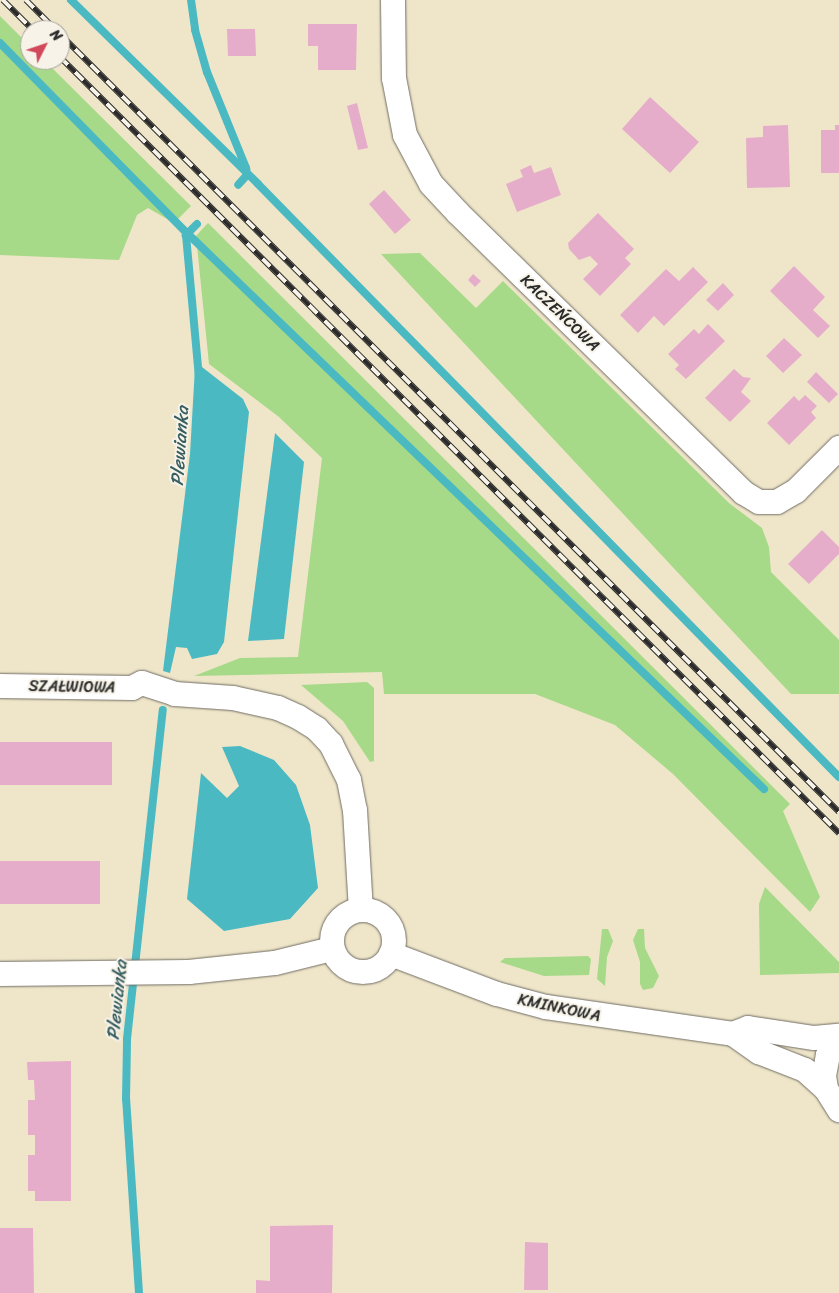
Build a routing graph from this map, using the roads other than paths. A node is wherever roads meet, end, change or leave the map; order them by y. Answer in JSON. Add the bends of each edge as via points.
{"nodes":[{"id":1,"x":393,"y":0,"type":"edge"},
{"id":2,"x":839,"y":448,"type":"edge"},
{"id":3,"x":0,"y":686,"type":"edge"},
{"id":4,"x":361,"y":910,"type":"junction"},
{"id":5,"x":332,"y":949,"type":"junction"},
{"id":6,"x":391,"y":954,"type":"junction"},
{"id":7,"x":0,"y":974,"type":"edge"},
{"id":8,"x":733,"y":1034,"type":"junction"},
{"id":9,"x":839,"y":1036,"type":"edge"},
{"id":10,"x":839,"y":1040,"type":"edge"},
{"id":11,"x":826,"y":1089,"type":"junction"},
{"id":12,"x":839,"y":1110,"type":"edge"}],
"edges":[{"from":1,"to":2,"type":"street","name":"KACZEŃCOWA","via":[[394,78],[405,135],[431,184],[458,213],[744,494],[759,502],[777,502],[796,491]]},
{"from":3,"to":4,"type":"street","name":"SZAŁWIOWA","via":[[132,688],[142,683],[175,694],[233,698],[278,708],[317,729],[331,744],[349,780],[355,810]]},
{"from":4,"to":5,"type":"street","via":[[346,916],[335,927]]},
{"from":4,"to":6,"type":"street","via":[[381,916],[388,924],[394,944]]},
{"from":5,"to":6,"type":"street","via":[[341,963],[356,972],[373,971]]},
{"from":5,"to":7,"type":"street","via":[[275,963],[189,972]]},
{"from":6,"to":8,"type":"street","name":"KMINKOWA","via":[[497,994],[546,1007]]},
{"from":8,"to":9,"type":"street","via":[[748,1028],[814,1038]]},
{"from":8,"to":11,"type":"street","via":[[759,1052],[805,1070]]},
{"from":10,"to":11,"type":"street","via":[[825,1063]]},
{"from":11,"to":12,"type":"street"}]}
